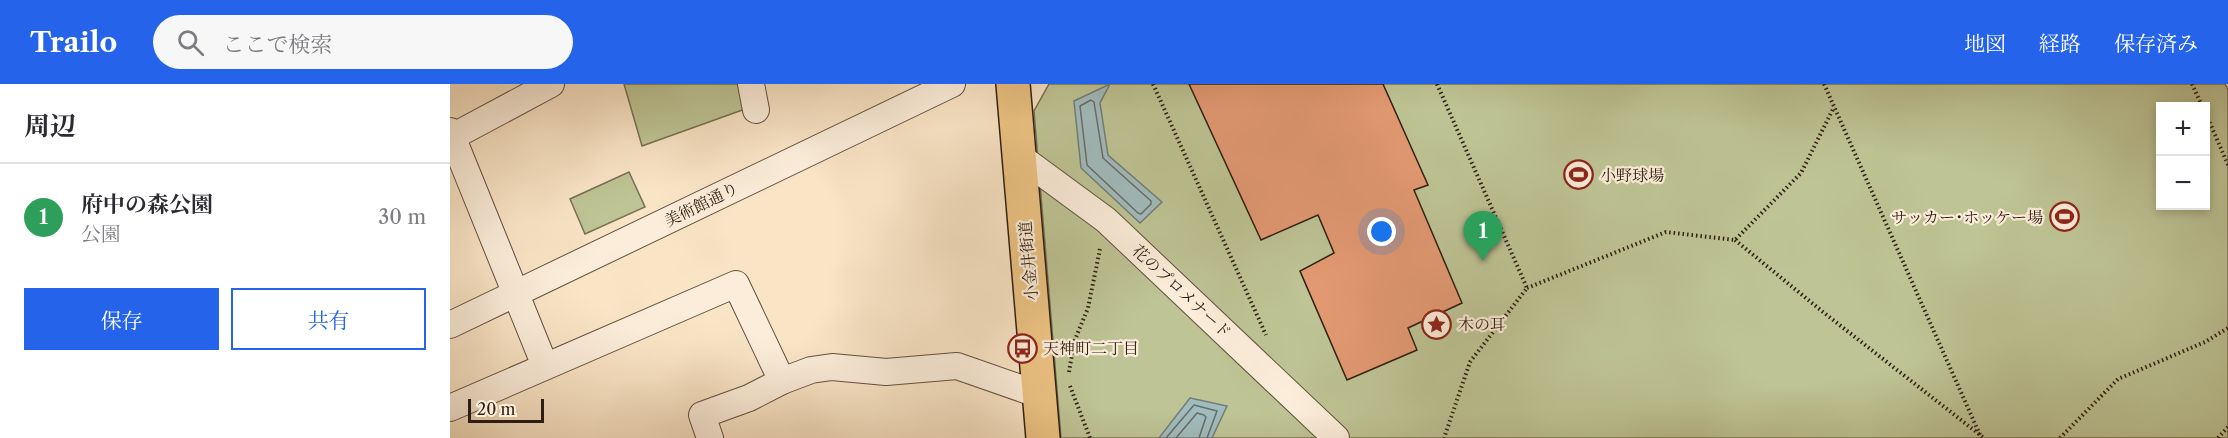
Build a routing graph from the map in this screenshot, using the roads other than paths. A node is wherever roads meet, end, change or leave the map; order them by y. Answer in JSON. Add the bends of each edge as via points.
{"nodes":[{"id":1,"x":551,"y":84,"type":"edge"},
{"id":2,"x":751,"y":84,"type":"edge"},
{"id":3,"x":952,"y":84,"type":"edge"},
{"id":4,"x":1013,"y":84,"type":"edge"},
{"id":5,"x":756,"y":110,"type":"dead end"},
{"id":6,"x":451,"y":134,"type":"edge"},
{"id":7,"x":1019,"y":156,"type":"junction"},
{"id":8,"x":515,"y":293,"type":"junction"},
{"id":9,"x":450,"y":325,"type":"edge"},
{"id":10,"x":545,"y":366,"type":"junction"},
{"id":11,"x":782,"y":381,"type":"junction"},
{"id":12,"x":1040,"y":395,"type":"junction"},
{"id":13,"x":450,"y":408,"type":"edge"},
{"id":14,"x":710,"y":438,"type":"edge"},
{"id":15,"x":1043,"y":438,"type":"edge"},
{"id":16,"x":1336,"y":438,"type":"edge"}],
"edges":[{"from":1,"to":6,"type":"street"},
{"from":2,"to":5,"type":"street"},
{"from":3,"to":8,"type":"street","name":"美術館通り"},
{"from":4,"to":7,"type":"main road","name":"小金井街道"},
{"from":6,"to":8,"type":"street"},
{"from":7,"to":12,"type":"main road","name":"小金井街道"},
{"from":7,"to":16,"type":"street","name":"花のプロメナード","via":[[1107,220]]},
{"from":8,"to":9,"type":"street","name":"美術館通り"},
{"from":8,"to":10,"type":"street"},
{"from":10,"to":11,"type":"street","via":[[736,284]]},
{"from":10,"to":13,"type":"street"},
{"from":11,"to":12,"type":"street","via":[[832,367],[886,372],[957,366]]},
{"from":11,"to":14,"type":"street","via":[[702,415]]},
{"from":12,"to":15,"type":"main road","name":"小金井街道"}]}
